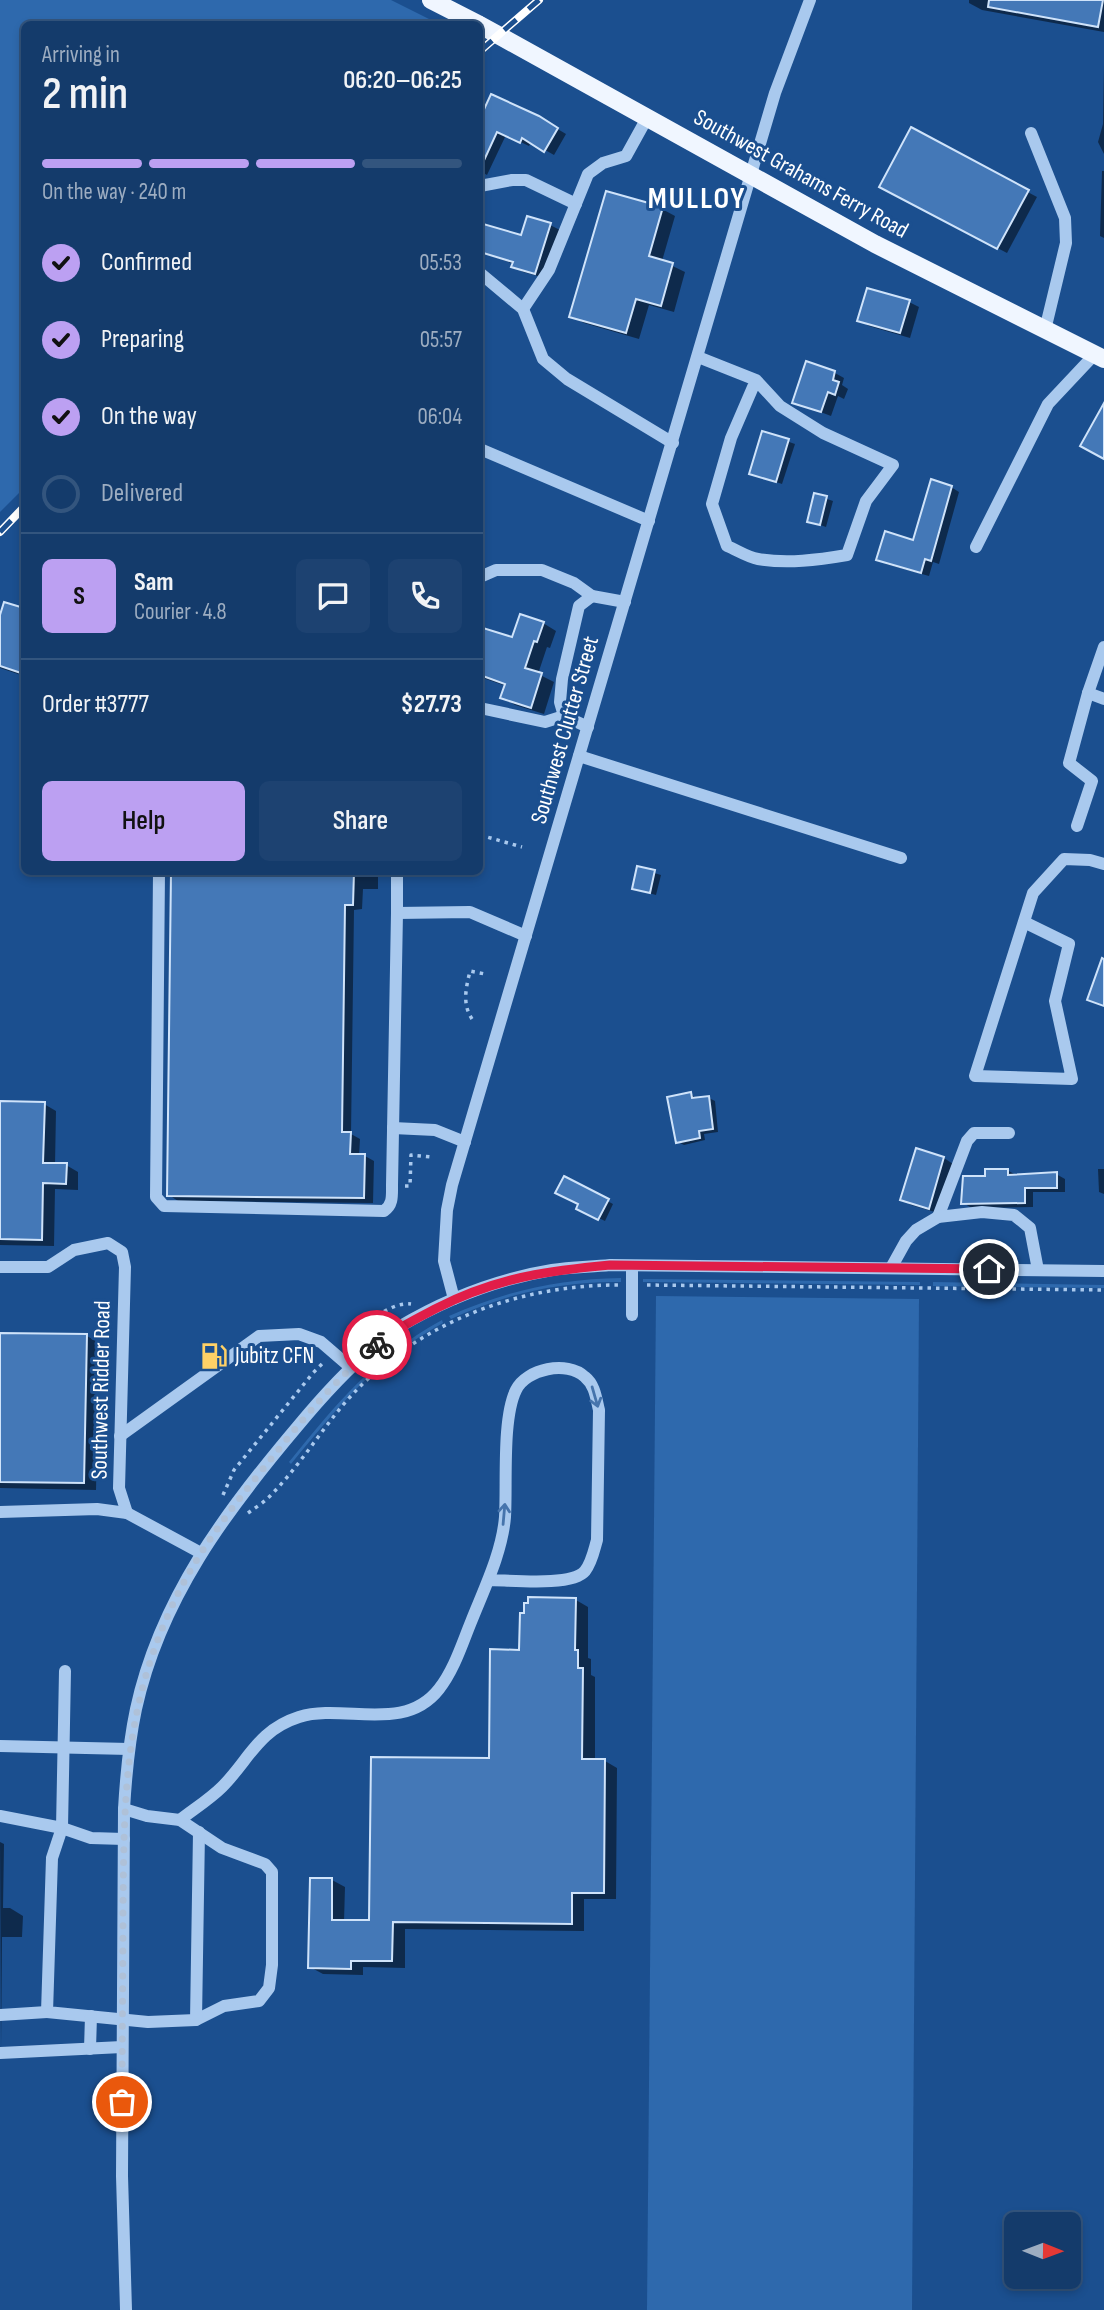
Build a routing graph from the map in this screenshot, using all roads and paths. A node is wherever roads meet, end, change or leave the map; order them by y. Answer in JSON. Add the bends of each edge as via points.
{"nodes":[{"id":1,"x":431,"y":0,"type":"edge"},
{"id":2,"x":810,"y":0,"type":"edge"},
{"id":3,"x":471,"y":21,"type":"edge"},
{"id":4,"x":483,"y":27,"type":"edge"},
{"id":5,"x":647,"y":118,"type":"junction"},
{"id":6,"x":1031,"y":133,"type":"dead end"},
{"id":7,"x":751,"y":176,"type":"junction"},
{"id":8,"x":483,"y":185,"type":"edge"},
{"id":9,"x":576,"y":204,"type":"junction"},
{"id":10,"x":483,"y":277,"type":"edge"},
{"id":11,"x":523,"y":310,"type":"junction"},
{"id":12,"x":1045,"y":330,"type":"junction"},
{"id":13,"x":1099,"y":356,"type":"edge"},
{"id":14,"x":698,"y":357,"type":"junction"},
{"id":15,"x":756,"y":380,"type":"junction"},
{"id":16,"x":673,"y":443,"type":"junction"},
{"id":17,"x":483,"y":450,"type":"edge"},
{"id":18,"x":649,"y":521,"type":"junction"},
{"id":19,"x":976,"y":547,"type":"dead end"},
{"id":20,"x":483,"y":576,"type":"edge"},
{"id":21,"x":592,"y":596,"type":"junction"},
{"id":22,"x":625,"y":602,"type":"junction"},
{"id":23,"x":1104,"y":647,"type":"edge"},
{"id":24,"x":1088,"y":693,"type":"junction"},
{"id":25,"x":1104,"y":699,"type":"edge"},
{"id":26,"x":483,"y":709,"type":"edge"},
{"id":27,"x":564,"y":716,"type":"junction"},
{"id":28,"x":588,"y":727,"type":"junction"},
{"id":29,"x":579,"y":756,"type":"junction"},
{"id":30,"x":1077,"y":827,"type":"dead end"},
{"id":31,"x":483,"y":836,"type":"edge"},
{"id":32,"x":522,"y":847,"type":"dead end"},
{"id":33,"x":901,"y":858,"type":"dead end"},
{"id":34,"x":1104,"y":864,"type":"edge"},
{"id":35,"x":159,"y":875,"type":"edge"},
{"id":36,"x":397,"y":875,"type":"edge"},
{"id":37,"x":397,"y":912,"type":"junction"},
{"id":38,"x":1024,"y":922,"type":"junction"},
{"id":39,"x":526,"y":936,"type":"junction"},
{"id":40,"x":485,"y":974,"type":"dead end"},
{"id":41,"x":472,"y":1019,"type":"dead end"},
{"id":42,"x":394,"y":1128,"type":"junction"},
{"id":43,"x":1009,"y":1133,"type":"dead end"},
{"id":44,"x":465,"y":1142,"type":"junction"},
{"id":45,"x":431,"y":1157,"type":"dead end"},
{"id":46,"x":392,"y":1185,"type":"junction"},
{"id":47,"x":939,"y":1217,"type":"junction"},
{"id":48,"x":632,"y":1266,"type":"junction"},
{"id":49,"x":0,"y":1267,"type":"edge"},
{"id":50,"x":891,"y":1268,"type":"junction"},
{"id":51,"x":1038,"y":1270,"type":"junction"},
{"id":52,"x":1104,"y":1271,"type":"edge"},
{"id":53,"x":632,"y":1284,"type":"junction"},
{"id":54,"x":1104,"y":1290,"type":"edge"},
{"id":55,"x":454,"y":1299,"type":"junction"},
{"id":56,"x":632,"y":1315,"type":"dead end"},
{"id":57,"x":349,"y":1367,"type":"junction"},
{"id":58,"x":120,"y":1436,"type":"junction"},
{"id":59,"x":0,"y":1511,"type":"edge"},
{"id":60,"x":127,"y":1513,"type":"junction"},
{"id":61,"x":246,"y":1516,"type":"dead end"},
{"id":62,"x":201,"y":1553,"type":"junction"},
{"id":63,"x":488,"y":1580,"type":"junction"},
{"id":64,"x":65,"y":1671,"type":"dead end"},
{"id":65,"x":0,"y":1745,"type":"edge"},
{"id":66,"x":64,"y":1746,"type":"junction"},
{"id":67,"x":130,"y":1749,"type":"junction"},
{"id":68,"x":124,"y":1809,"type":"junction"},
{"id":69,"x":0,"y":1816,"type":"edge"},
{"id":70,"x":180,"y":1820,"type":"junction"},
{"id":71,"x":62,"y":1828,"type":"junction"},
{"id":72,"x":200,"y":1832,"type":"junction"},
{"id":73,"x":124,"y":1839,"type":"junction"},
{"id":74,"x":47,"y":2012,"type":"junction"},
{"id":75,"x":0,"y":2015,"type":"edge"},
{"id":76,"x":90,"y":2016,"type":"junction"},
{"id":77,"x":122,"y":2019,"type":"junction"},
{"id":78,"x":196,"y":2020,"type":"junction"},
{"id":79,"x":122,"y":2047,"type":"junction"},
{"id":80,"x":90,"y":2049,"type":"junction"},
{"id":81,"x":0,"y":2053,"type":"edge"},
{"id":82,"x":125,"y":2310,"type":"edge"}],
"edges":[{"from":1,"to":3,"type":"main road","name":"Southwest Grahams Ferry Road"},
{"from":2,"to":7,"type":"street","name":"Southwest Clutter Street","via":[[775,93]]},
{"from":4,"to":5,"type":"main road","name":"Southwest Grahams Ferry Road"},
{"from":5,"to":7,"type":"main road","name":"Southwest Grahams Ferry Road"},
{"from":5,"to":9,"type":"street","via":[[626,156],[603,163],[588,174]]},
{"from":6,"to":12,"type":"street","via":[[1065,218],[1066,243]]},
{"from":7,"to":12,"type":"main road","name":"Southwest Grahams Ferry Road"},
{"from":7,"to":14,"type":"street","name":"Southwest Clutter Street"},
{"from":8,"to":9,"type":"street","via":[[526,180]]},
{"from":9,"to":11,"type":"street","via":[[549,270]]},
{"from":10,"to":11,"type":"street"},
{"from":11,"to":16,"type":"street","via":[[543,359],[567,379]]},
{"from":12,"to":13,"type":"main road","name":"Southwest Grahams Ferry Road"},
{"from":13,"to":19,"type":"street","via":[[1048,404]]},
{"from":14,"to":15,"type":"street"},
{"from":14,"to":16,"type":"street","name":"Southwest Clutter Street"},
{"from":15,"to":15,"type":"street","via":[[780,406],[823,433],[893,465],[866,501],[847,555],[786,561],[755,558],[727,545],[712,504],[731,438]]},
{"from":16,"to":18,"type":"street","name":"Southwest Clutter Street"},
{"from":17,"to":18,"type":"street"},
{"from":18,"to":22,"type":"street","name":"Southwest Clutter Street"},
{"from":20,"to":21,"type":"street","via":[[496,570],[542,570]]},
{"from":21,"to":22,"type":"street"},
{"from":21,"to":27,"type":"street","via":[[579,606],[562,679]]},
{"from":22,"to":28,"type":"street","name":"Southwest Clutter Street"},
{"from":23,"to":24,"type":"street"},
{"from":24,"to":25,"type":"street"},
{"from":24,"to":30,"type":"street","via":[[1069,763],[1091,781]]},
{"from":26,"to":27,"type":"street","via":[[545,722]]},
{"from":27,"to":28,"type":"street"},
{"from":28,"to":29,"type":"street","name":"Southwest Clutter Street"},
{"from":29,"to":33,"type":"street"},
{"from":29,"to":39,"type":"street","name":"Southwest Clutter Street"},
{"from":31,"to":32,"type":"path"},
{"from":34,"to":38,"type":"street","via":[[1064,859],[1033,893]]},
{"from":35,"to":46,"type":"street","via":[[159,1203],[384,1211],[392,1201]]},
{"from":36,"to":37,"type":"street"},
{"from":37,"to":39,"type":"street","via":[[470,912]]},
{"from":37,"to":42,"type":"street"},
{"from":38,"to":38,"type":"street","via":[[975,1076],[1072,1079],[1055,1001],[1069,944]]},
{"from":39,"to":44,"type":"street","name":"Southwest Clutter Street"},
{"from":40,"to":41,"type":"path","via":[[470,971],[465,1000]]},
{"from":42,"to":44,"type":"street","via":[[435,1130]]},
{"from":42,"to":46,"type":"street"},
{"from":43,"to":47,"type":"street","via":[[974,1133],[967,1141]]},
{"from":44,"to":55,"type":"street","name":"Southwest Clutter Street","via":[[445,1237],[444,1261]]},
{"from":45,"to":46,"type":"path","via":[[411,1155],[410,1186]]},
{"from":47,"to":50,"type":"street","via":[[916,1230]]},
{"from":47,"to":51,"type":"street","via":[[982,1212],[1014,1215],[1030,1228]]},
{"from":48,"to":50,"type":"street"},
{"from":48,"to":53,"type":"street"},
{"from":48,"to":55,"type":"street","via":[[555,1270],[508,1279]]},
{"from":49,"to":58,"type":"street","name":"Southwest Ridder Road","via":[[48,1267],[74,1250],[108,1243],[122,1252]]},
{"from":50,"to":51,"type":"street"},
{"from":51,"to":52,"type":"street"},
{"from":53,"to":54,"type":"path"},
{"from":53,"to":56,"type":"street"},
{"from":53,"to":61,"type":"path","via":[[534,1293],[470,1313],[438,1329],[357,1390],[270,1496]]},
{"from":55,"to":57,"type":"street","via":[[397,1328]]},
{"from":57,"to":58,"type":"street","via":[[321,1342],[299,1334],[260,1336]]},
{"from":57,"to":62,"type":"street","via":[[235,1503]]},
{"from":58,"to":60,"type":"street","name":"Southwest Ridder Road","via":[[119,1488]]},
{"from":59,"to":60,"type":"street","via":[[97,1509]]},
{"from":60,"to":62,"type":"street"},
{"from":62,"to":67,"type":"street","via":[[154,1649]]},
{"from":63,"to":63,"type":"street","one_way":true,"via":[[505,1519],[509,1413],[516,1389],[528,1375],[545,1369],[584,1375],[595,1390],[599,1410],[597,1540],[592,1560],[584,1573],[568,1581]]},
{"from":63,"to":70,"type":"street","via":[[459,1653],[439,1689],[419,1708],[388,1715],[300,1716],[275,1727],[223,1787]]},
{"from":64,"to":66,"type":"street"},
{"from":65,"to":66,"type":"street"},
{"from":66,"to":67,"type":"street"},
{"from":66,"to":71,"type":"street"},
{"from":67,"to":68,"type":"street"},
{"from":68,"to":70,"type":"street"},
{"from":68,"to":73,"type":"street"},
{"from":69,"to":71,"type":"street"},
{"from":70,"to":72,"type":"street"},
{"from":71,"to":73,"type":"street","via":[[91,1838]]},
{"from":71,"to":74,"type":"street","via":[[52,1858]]},
{"from":72,"to":78,"type":"street"},
{"from":72,"to":78,"type":"street","via":[[222,1848],[265,1864],[272,1872],[272,1965],[269,1988],[259,2001],[224,2006]]},
{"from":73,"to":77,"type":"street"},
{"from":74,"to":75,"type":"street"},
{"from":74,"to":76,"type":"street"},
{"from":76,"to":77,"type":"street"},
{"from":76,"to":80,"type":"street"},
{"from":77,"to":78,"type":"street"},
{"from":77,"to":79,"type":"street"},
{"from":79,"to":80,"type":"street"},
{"from":79,"to":82,"type":"street"},
{"from":80,"to":81,"type":"street"}]}
